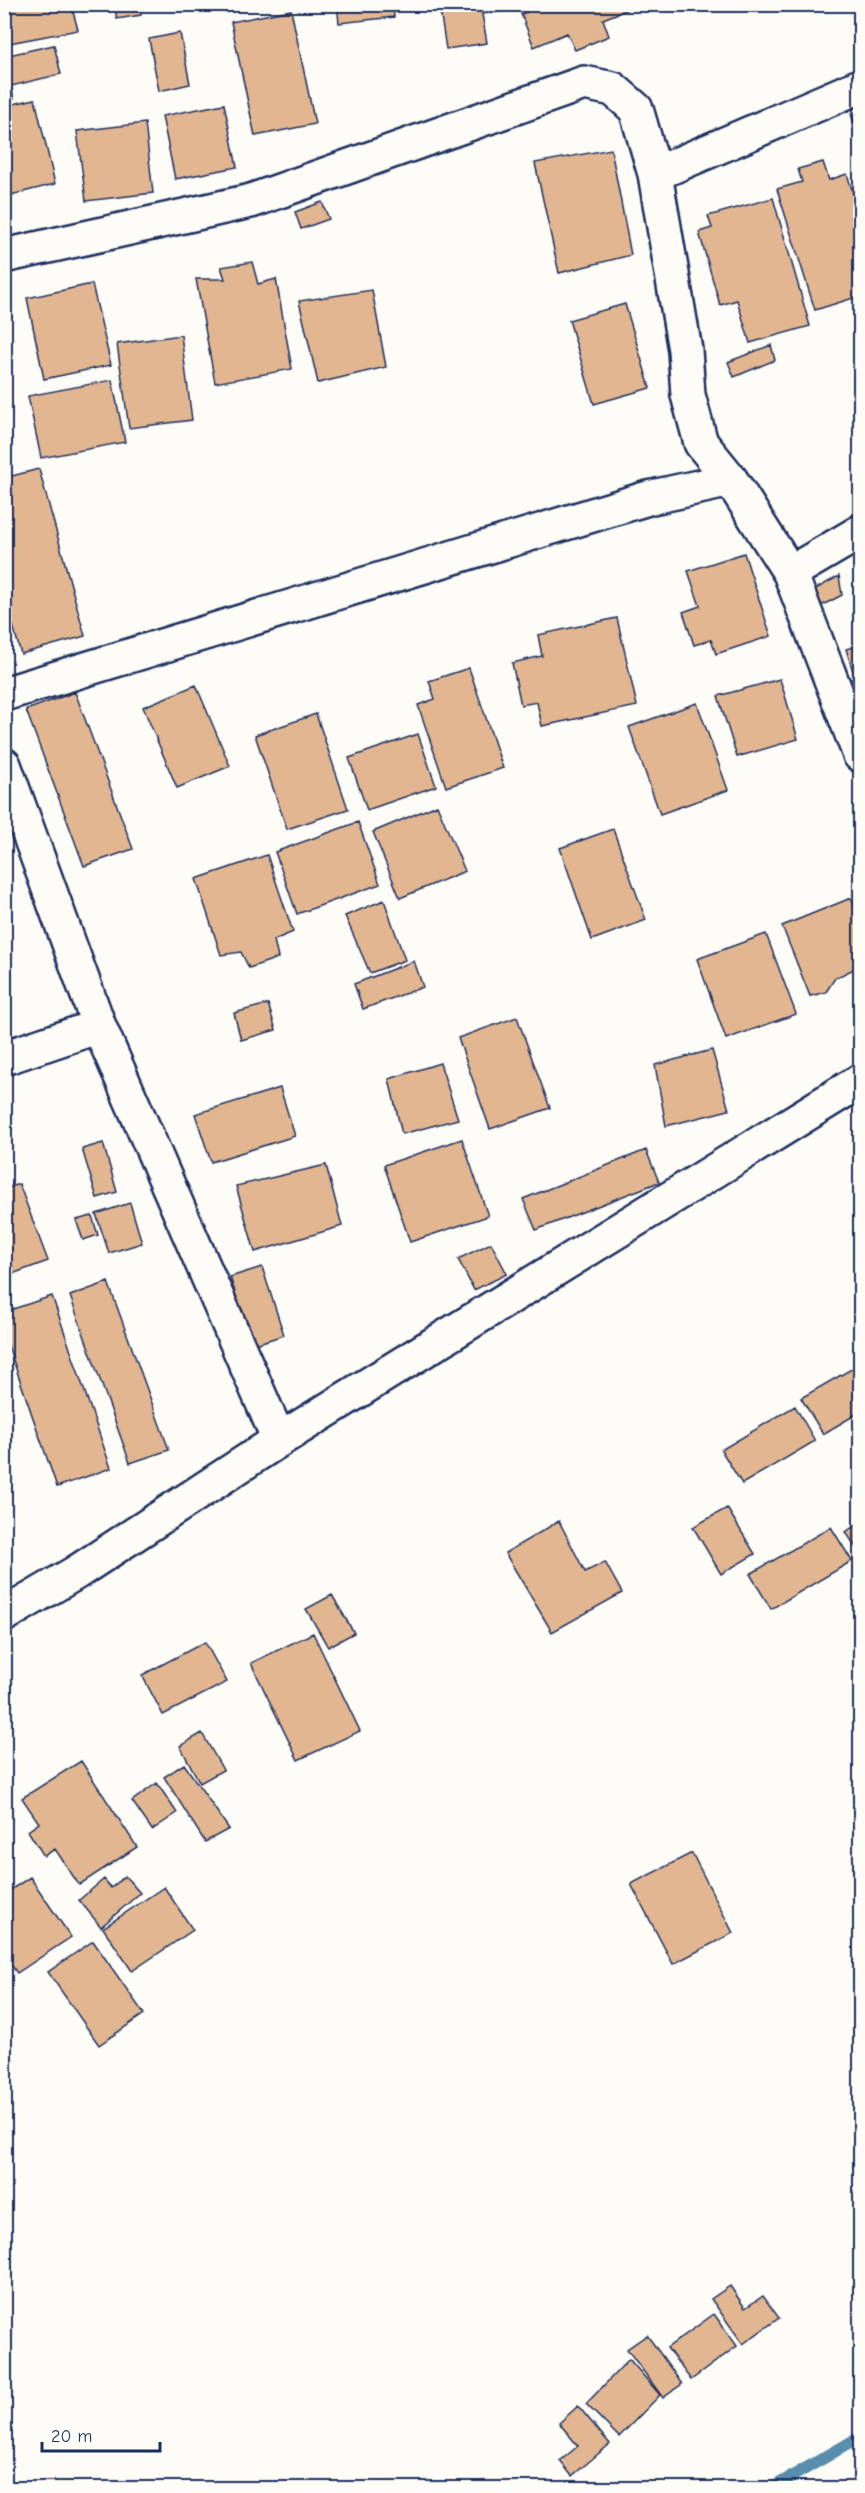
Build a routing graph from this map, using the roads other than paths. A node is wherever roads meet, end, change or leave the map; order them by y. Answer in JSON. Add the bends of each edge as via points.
{"nodes":[{"id":1,"x":861,"y":87,"type":"edge"},
{"id":2,"x":655,"y":174,"type":"junction"},
{"id":3,"x":4,"y":256,"type":"edge"},
{"id":4,"x":731,"y":480,"type":"junction"},
{"id":5,"x":861,"y":532,"type":"edge"},
{"id":6,"x":790,"y":573,"type":"junction"},
{"id":7,"x":4,"y":694,"type":"edge"},
{"id":8,"x":861,"y":755,"type":"edge"},
{"id":9,"x":4,"y":765,"type":"edge"},
{"id":10,"x":99,"y":1026,"type":"junction"},
{"id":11,"x":4,"y":1058,"type":"edge"},
{"id":12,"x":861,"y":1081,"type":"edge"},
{"id":13,"x":279,"y":1440,"type":"junction"},
{"id":14,"x":4,"y":1615,"type":"edge"}],
"edges":[{"from":1,"to":2,"type":"street"},
{"from":2,"to":3,"type":"street","via":[[636,109],[613,89],[584,83],[251,201]]},
{"from":2,"to":4,"type":"street","via":[[685,350],[688,396],[701,443]]},
{"from":4,"to":6,"type":"street"},
{"from":4,"to":7,"type":"street","via":[[648,498]]},
{"from":5,"to":6,"type":"street"},
{"from":6,"to":8,"type":"street"},
{"from":9,"to":10,"type":"street"},
{"from":10,"to":11,"type":"street"},
{"from":10,"to":13,"type":"street"},
{"from":12,"to":13,"type":"street"},
{"from":13,"to":14,"type":"street"}]}
